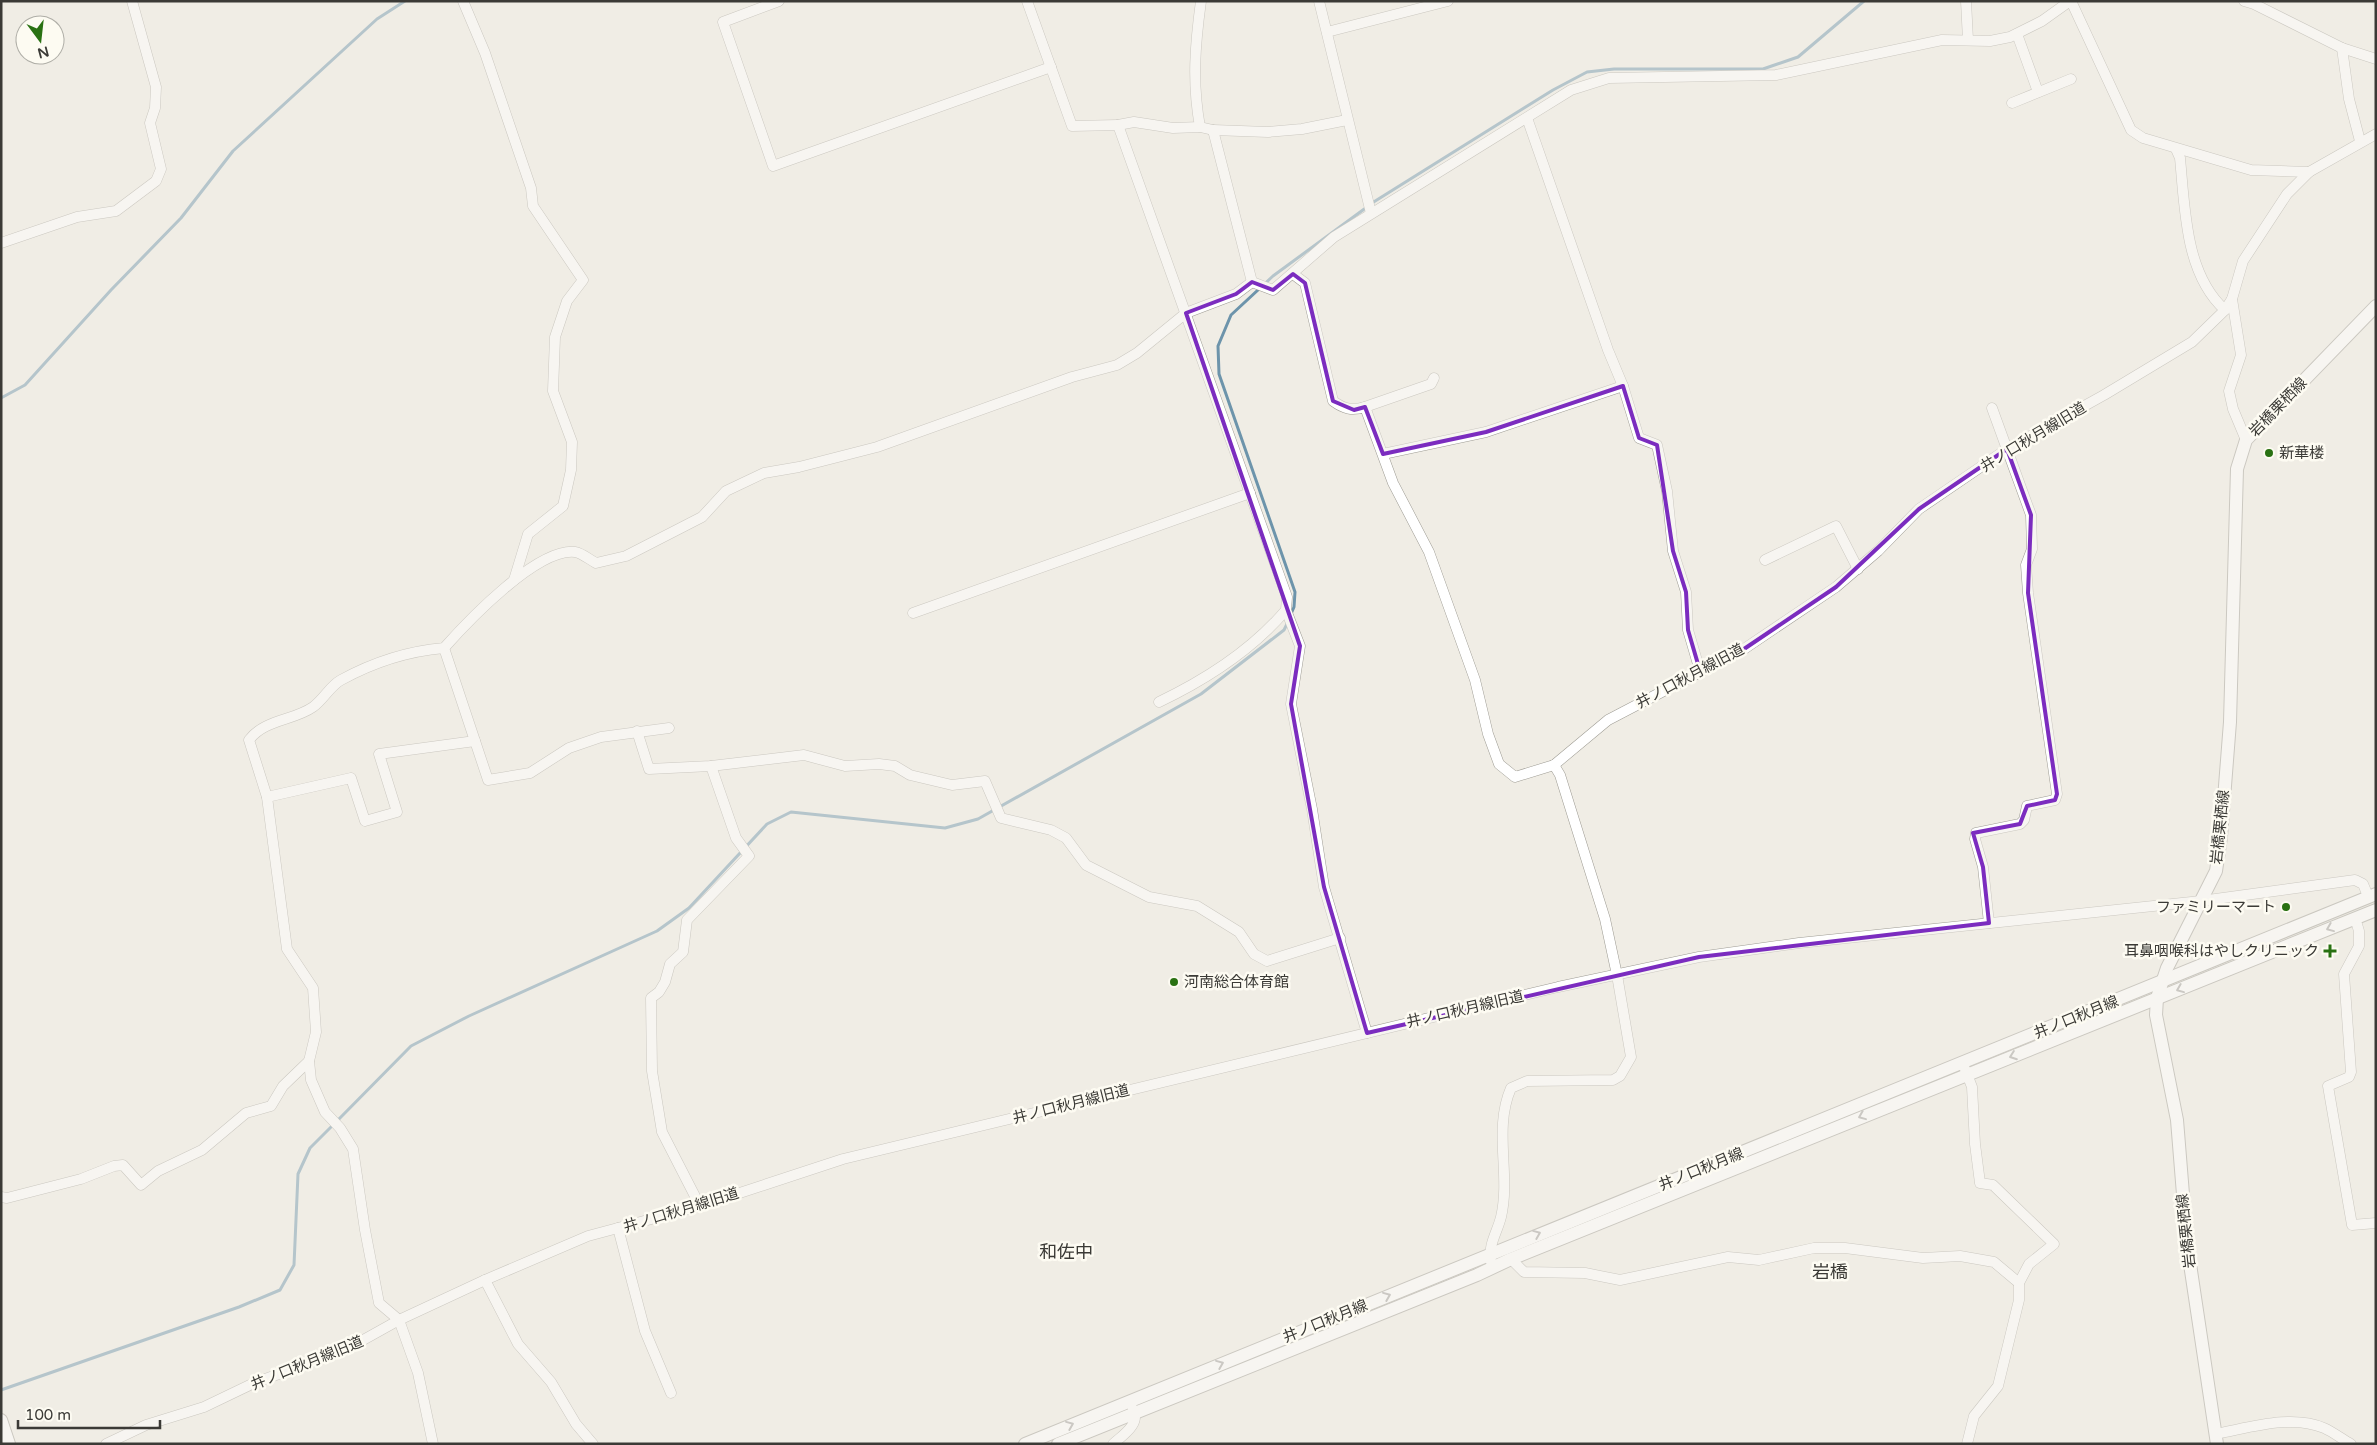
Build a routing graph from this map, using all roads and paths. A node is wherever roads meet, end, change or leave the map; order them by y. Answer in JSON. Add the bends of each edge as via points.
{"nodes":[{"id":1,"x":132,"y":1,"type":"edge"},
{"id":2,"x":464,"y":1,"type":"edge"},
{"id":3,"x":780,"y":1,"type":"edge"},
{"id":4,"x":1027,"y":1,"type":"edge"},
{"id":5,"x":1201,"y":1,"type":"edge"},
{"id":6,"x":1319,"y":1,"type":"edge"},
{"id":7,"x":1448,"y":1,"type":"edge"},
{"id":8,"x":1966,"y":1,"type":"edge"},
{"id":9,"x":2070,"y":1,"type":"edge"},
{"id":10,"x":2244,"y":1,"type":"edge"},
{"id":11,"x":1327,"y":32,"type":"junction"},
{"id":12,"x":2017,"y":34,"type":"junction"},
{"id":13,"x":1968,"y":40,"type":"junction"},
{"id":14,"x":2342,"y":48,"type":"junction"},
{"id":15,"x":2376,"y":59,"type":"edge"},
{"id":16,"x":1051,"y":67,"type":"junction"},
{"id":17,"x":2071,"y":79,"type":"dead end"},
{"id":18,"x":2038,"y":92,"type":"junction"},
{"id":19,"x":2012,"y":103,"type":"dead end"},
{"id":20,"x":1527,"y":118,"type":"junction"},
{"id":21,"x":1347,"y":120,"type":"junction"},
{"id":22,"x":1118,"y":125,"type":"junction"},
{"id":23,"x":1200,"y":127,"type":"junction"},
{"id":24,"x":1213,"y":130,"type":"junction"},
{"id":25,"x":2376,"y":134,"type":"edge"},
{"id":26,"x":2360,"y":141,"type":"junction"},
{"id":27,"x":2176,"y":149,"type":"junction"},
{"id":28,"x":2309,"y":172,"type":"junction"},
{"id":29,"x":1371,"y":213,"type":"junction"},
{"id":30,"x":1,"y":243,"type":"edge"},
{"id":31,"x":1293,"y":274,"type":"junction"},
{"id":32,"x":1254,"y":283,"type":"junction"},
{"id":33,"x":2232,"y":298,"type":"junction"},
{"id":34,"x":2376,"y":306,"type":"edge"},
{"id":35,"x":2225,"y":310,"type":"junction"},
{"id":36,"x":1186,"y":314,"type":"junction"},
{"id":37,"x":1434,"y":378,"type":"dead end"},
{"id":38,"x":1622,"y":386,"type":"junction"},
{"id":39,"x":1362,"y":408,"type":"junction"},
{"id":40,"x":1992,"y":408,"type":"dead end"},
{"id":41,"x":2246,"y":440,"type":"junction"},
{"id":42,"x":2008,"y":449,"type":"junction"},
{"id":43,"x":1383,"y":454,"type":"junction"},
{"id":44,"x":1250,"y":493,"type":"junction"},
{"id":45,"x":1765,"y":560,"type":"dead end"},
{"id":46,"x":1858,"y":569,"type":"junction"},
{"id":47,"x":514,"y":580,"type":"junction"},
{"id":48,"x":1286,"y":610,"type":"junction"},
{"id":49,"x":914,"y":613,"type":"dead end"},
{"id":50,"x":444,"y":648,"type":"junction"},
{"id":51,"x":1700,"y":671,"type":"junction"},
{"id":52,"x":1159,"y":702,"type":"dead end"},
{"id":53,"x":669,"y":728,"type":"dead end"},
{"id":54,"x":637,"y":732,"type":"junction"},
{"id":55,"x":475,"y":741,"type":"junction"},
{"id":56,"x":1554,"y":765,"type":"junction"},
{"id":57,"x":711,"y":766,"type":"junction"},
{"id":58,"x":267,"y":798,"type":"junction"},
{"id":59,"x":2372,"y":895,"type":"edge"},
{"id":60,"x":2201,"y":901,"type":"junction"},
{"id":61,"x":2376,"y":910,"type":"edge"},
{"id":62,"x":2355,"y":918,"type":"junction"},
{"id":63,"x":1989,"y":923,"type":"junction"},
{"id":64,"x":1340,"y":938,"type":"junction"},
{"id":65,"x":1617,"y":975,"type":"junction"},
{"id":66,"x":2163,"y":982,"type":"junction"},
{"id":67,"x":2157,"y":998,"type":"junction"},
{"id":68,"x":1366,"y":1033,"type":"junction"},
{"id":69,"x":309,"y":1061,"type":"junction"},
{"id":70,"x":1965,"y":1068,"type":"junction"},
{"id":71,"x":1,"y":1197,"type":"edge"},
{"id":72,"x":700,"y":1206,"type":"junction"},
{"id":73,"x":2376,"y":1223,"type":"edge"},
{"id":74,"x":618,"y":1228,"type":"junction"},
{"id":75,"x":1490,"y":1253,"type":"junction"},
{"id":76,"x":1510,"y":1258,"type":"junction"},
{"id":77,"x":1492,"y":1268,"type":"junction"},
{"id":78,"x":485,"y":1280,"type":"junction"},
{"id":79,"x":2019,"y":1283,"type":"junction"},
{"id":80,"x":399,"y":1320,"type":"junction"},
{"id":81,"x":670,"y":1393,"type":"dead end"},
{"id":82,"x":1132,"y":1407,"type":"junction"},
{"id":83,"x":1,"y":1420,"type":"edge"},
{"id":84,"x":2216,"y":1439,"type":"edge"},
{"id":85,"x":9,"y":1444,"type":"edge"},
{"id":86,"x":106,"y":1444,"type":"edge"},
{"id":87,"x":432,"y":1444,"type":"edge"},
{"id":88,"x":593,"y":1444,"type":"edge"},
{"id":89,"x":1025,"y":1444,"type":"edge"},
{"id":90,"x":1058,"y":1444,"type":"edge"},
{"id":91,"x":1113,"y":1444,"type":"edge"},
{"id":92,"x":1967,"y":1444,"type":"edge"},
{"id":93,"x":2351,"y":1444,"type":"edge"}],
"edges":[{"from":1,"to":30,"type":"street","via":[[156,87],[150,123],[161,169],[156,181],[116,211],[77,217]]},
{"from":2,"to":47,"type":"street","via":[[531,188],[533,206],[583,280],[567,301],[555,337],[552,391],[572,442],[572,470],[563,506],[528,534]]},
{"from":3,"to":16,"type":"street","via":[[723,22],[772,166]]},
{"from":4,"to":16,"type":"street"},
{"from":5,"to":23,"type":"street","via":[[1194,53]]},
{"from":6,"to":11,"type":"street"},
{"from":7,"to":11,"type":"street"},
{"from":8,"to":13,"type":"street"},
{"from":9,"to":12,"type":"street","via":[[2042,22]]},
{"from":9,"to":27,"type":"street","via":[[2130,130],[2142,138]]},
{"from":10,"to":14,"type":"street"},
{"from":11,"to":21,"type":"street"},
{"from":12,"to":13,"type":"street","via":[[1990,41]]},
{"from":12,"to":18,"type":"street"},
{"from":13,"to":20,"type":"street","via":[[1942,40],[1776,75],[1609,78],[1570,90]]},
{"from":14,"to":15,"type":"street"},
{"from":14,"to":26,"type":"street","via":[[2349,99]]},
{"from":16,"to":22,"type":"street","via":[[1072,126]]},
{"from":17,"to":18,"type":"street"},
{"from":18,"to":19,"type":"street"},
{"from":20,"to":29,"type":"street"},
{"from":20,"to":38,"type":"street"},
{"from":21,"to":24,"type":"street","via":[[1276,131]]},
{"from":21,"to":29,"type":"street"},
{"from":22,"to":23,"type":"street","via":[[1134,122],[1173,128]]},
{"from":22,"to":36,"type":"street"},
{"from":23,"to":24,"type":"street"},
{"from":24,"to":32,"type":"street"},
{"from":25,"to":26,"type":"street","name":"井ノ口秋月線旧道"},
{"from":26,"to":28,"type":"street","name":"井ノ口秋月線旧道"},
{"from":27,"to":28,"type":"street","via":[[2252,170]]},
{"from":27,"to":35,"type":"street","via":[[2194,259],[2207,291]]},
{"from":28,"to":33,"type":"street","name":"井ノ口秋月線旧道","via":[[2287,194],[2242,261]]},
{"from":29,"to":31,"type":"street","via":[[1334,236]]},
{"from":31,"to":32,"type":"street","via":[[1273,290]]},
{"from":31,"to":39,"type":"street","via":[[1305,283],[1333,401],[1354,410]]},
{"from":32,"to":36,"type":"street","via":[[1236,294]]},
{"from":33,"to":35,"type":"street","name":"井ノ口秋月線旧道"},
{"from":33,"to":41,"type":"street","via":[[2241,355],[2229,391]]},
{"from":34,"to":41,"type":"main road","name":"岩橋栗栖線"},
{"from":35,"to":42,"type":"street","name":"井ノ口秋月線旧道","via":[[2192,342]]},
{"from":36,"to":44,"type":"street"},
{"from":36,"to":47,"type":"street","via":[[1118,365],[1072,377],[877,447],[764,473],[726,491],[702,517],[626,556],[596,563],[576,552],[555,556]]},
{"from":37,"to":39,"type":"street","via":[[1430,384]]},
{"from":38,"to":43,"type":"street","via":[[1486,432]]},
{"from":38,"to":51,"type":"street","via":[[1639,438],[1657,445],[1667,491],[1674,551],[1686,592],[1688,630]]},
{"from":39,"to":43,"type":"street","via":[[1365,407]]},
{"from":40,"to":42,"type":"street"},
{"from":41,"to":60,"type":"main road","name":"岩橋栗栖線","via":[[2237,469],[2230,722],[2221,837],[2216,871]]},
{"from":42,"to":46,"type":"street","name":"井ノ口秋月線旧道","via":[[1919,509]]},
{"from":42,"to":63,"type":"street","via":[[2031,515],[2032,549],[2026,565],[2028,593],[2057,794],[2055,800],[2028,806],[2020,824],[1976,833]]},
{"from":43,"to":56,"type":"street","via":[[1393,483],[1429,552],[1475,680],[1499,764],[1515,777]]},
{"from":44,"to":48,"type":"street","via":[[1286,597]]},
{"from":44,"to":49,"type":"street"},
{"from":45,"to":46,"type":"street","via":[[1836,526]]},
{"from":46,"to":51,"type":"street","name":"井ノ口秋月線旧道","via":[[1744,649]]},
{"from":47,"to":50,"type":"street","via":[[470,619]]},
{"from":48,"to":52,"type":"street","via":[[1272,627],[1198,683]]},
{"from":48,"to":64,"type":"street","via":[[1300,646],[1291,704],[1324,887]]},
{"from":50,"to":55,"type":"street"},
{"from":50,"to":58,"type":"street","via":[[391,659],[340,680],[313,707],[258,729],[249,740]]},
{"from":51,"to":56,"type":"street","name":"井ノ口秋月線旧道","via":[[1608,720]]},
{"from":53,"to":54,"type":"street"},
{"from":54,"to":55,"type":"street","via":[[601,737],[569,748],[530,773],[488,780]]},
{"from":54,"to":57,"type":"street","via":[[649,769]]},
{"from":55,"to":58,"type":"street","via":[[379,754],[396,812],[365,822],[351,778]]},
{"from":56,"to":65,"type":"street","via":[[1560,775],[1599,901]]},
{"from":57,"to":64,"type":"street","via":[[804,755],[845,766],[895,766],[910,775],[952,784],[985,781],[1000,818],[1051,830],[1066,838],[1086,865],[1149,897],[1197,906],[1240,932],[1254,954],[1267,960]]},
{"from":57,"to":72,"type":"street","via":[[736,838],[748,856],[687,920],[683,952],[670,964],[665,982],[651,998],[652,1071],[662,1132]]},
{"from":58,"to":69,"type":"street","via":[[287,949],[313,988],[316,1032]]},
{"from":59,"to":60,"type":"street","name":"井ノ口秋月線旧道","via":[[2355,880]]},
{"from":59,"to":66,"type":"main road","name":"井ノ口秋月線"},
{"from":60,"to":63,"type":"street","name":"井ノ口秋月線旧道"},
{"from":60,"to":66,"type":"main road","name":"岩橋栗栖線"},
{"from":61,"to":62,"type":"main road","name":"井ノ口秋月線"},
{"from":62,"to":67,"type":"main road","name":"井ノ口秋月線","one_way":true},
{"from":62,"to":73,"type":"street","via":[[2359,946],[2344,974],[2351,1072],[2348,1077],[2328,1086],[2352,1225]]},
{"from":63,"to":65,"type":"street","name":"井ノ口秋月線旧道","via":[[1799,943],[1699,957]]},
{"from":64,"to":68,"type":"street"},
{"from":65,"to":68,"type":"street","name":"井ノ口秋月線旧道"},
{"from":65,"to":75,"type":"street","via":[[1630,1057],[1620,1076],[1613,1080],[1527,1081],[1511,1088],[1504,1103],[1504,1193],[1501,1218]]},
{"from":66,"to":67,"type":"main road","name":"岩橋栗栖線"},
{"from":66,"to":70,"type":"main road","name":"井ノ口秋月線"},
{"from":67,"to":70,"type":"main road","name":"井ノ口秋月線","one_way":true},
{"from":67,"to":84,"type":"main road","name":"岩橋栗栖線","via":[[2156,1015],[2177,1120],[2186,1244]]},
{"from":68,"to":72,"type":"street","name":"井ノ口秋月線旧道","via":[[843,1159]]},
{"from":69,"to":71,"type":"street","via":[[283,1086],[271,1106],[246,1113],[202,1150],[158,1171],[141,1185],[123,1165],[72,1181]]},
{"from":69,"to":80,"type":"street","via":[[311,1080],[325,1112],[353,1149],[379,1303]]},
{"from":75,"to":70,"type":"main road","name":"井ノ口秋月線","one_way":true},
{"from":70,"to":76,"type":"main road","name":"井ノ口秋月線","one_way":true},
{"from":70,"to":79,"type":"street","via":[[1972,1087],[1980,1183],[1993,1185],[2054,1244],[2029,1264]]},
{"from":72,"to":74,"type":"street","name":"井ノ口秋月線旧道"},
{"from":74,"to":78,"type":"street","name":"井ノ口秋月線旧道","via":[[588,1236]]},
{"from":74,"to":81,"type":"street","via":[[645,1331]]},
{"from":75,"to":77,"type":"street"},
{"from":82,"to":75,"type":"main road","name":"井ノ口秋月線","one_way":true},
{"from":76,"to":77,"type":"main road","name":"井ノ口秋月線"},
{"from":76,"to":79,"type":"street","via":[[1524,1272],[1585,1273],[1620,1280],[1728,1258],[1759,1260],[1814,1248],[1845,1248],[1923,1258],[1960,1256],[1994,1262]]},
{"from":77,"to":82,"type":"main road","name":"井ノ口秋月線"},
{"from":78,"to":80,"type":"street","name":"井ノ口秋月線旧道"},
{"from":78,"to":88,"type":"street","via":[[518,1344],[551,1382],[576,1424]]},
{"from":79,"to":92,"type":"street","via":[[2019,1300],[1998,1386],[1974,1416]]},
{"from":80,"to":86,"type":"street","name":"井ノ口秋月線旧道","via":[[347,1349],[254,1383],[204,1408],[146,1425]]},
{"from":80,"to":87,"type":"street","via":[[418,1373]]},
{"from":89,"to":82,"type":"main road","name":"井ノ口秋月線","one_way":true},
{"from":82,"to":90,"type":"main road","name":"井ノ口秋月線"},
{"from":82,"to":91,"type":"street","via":[[1132,1427]]},
{"from":83,"to":85,"type":"main road"},
{"from":84,"to":93,"type":"street","via":[[2281,1422],[2323,1428]]}]}
